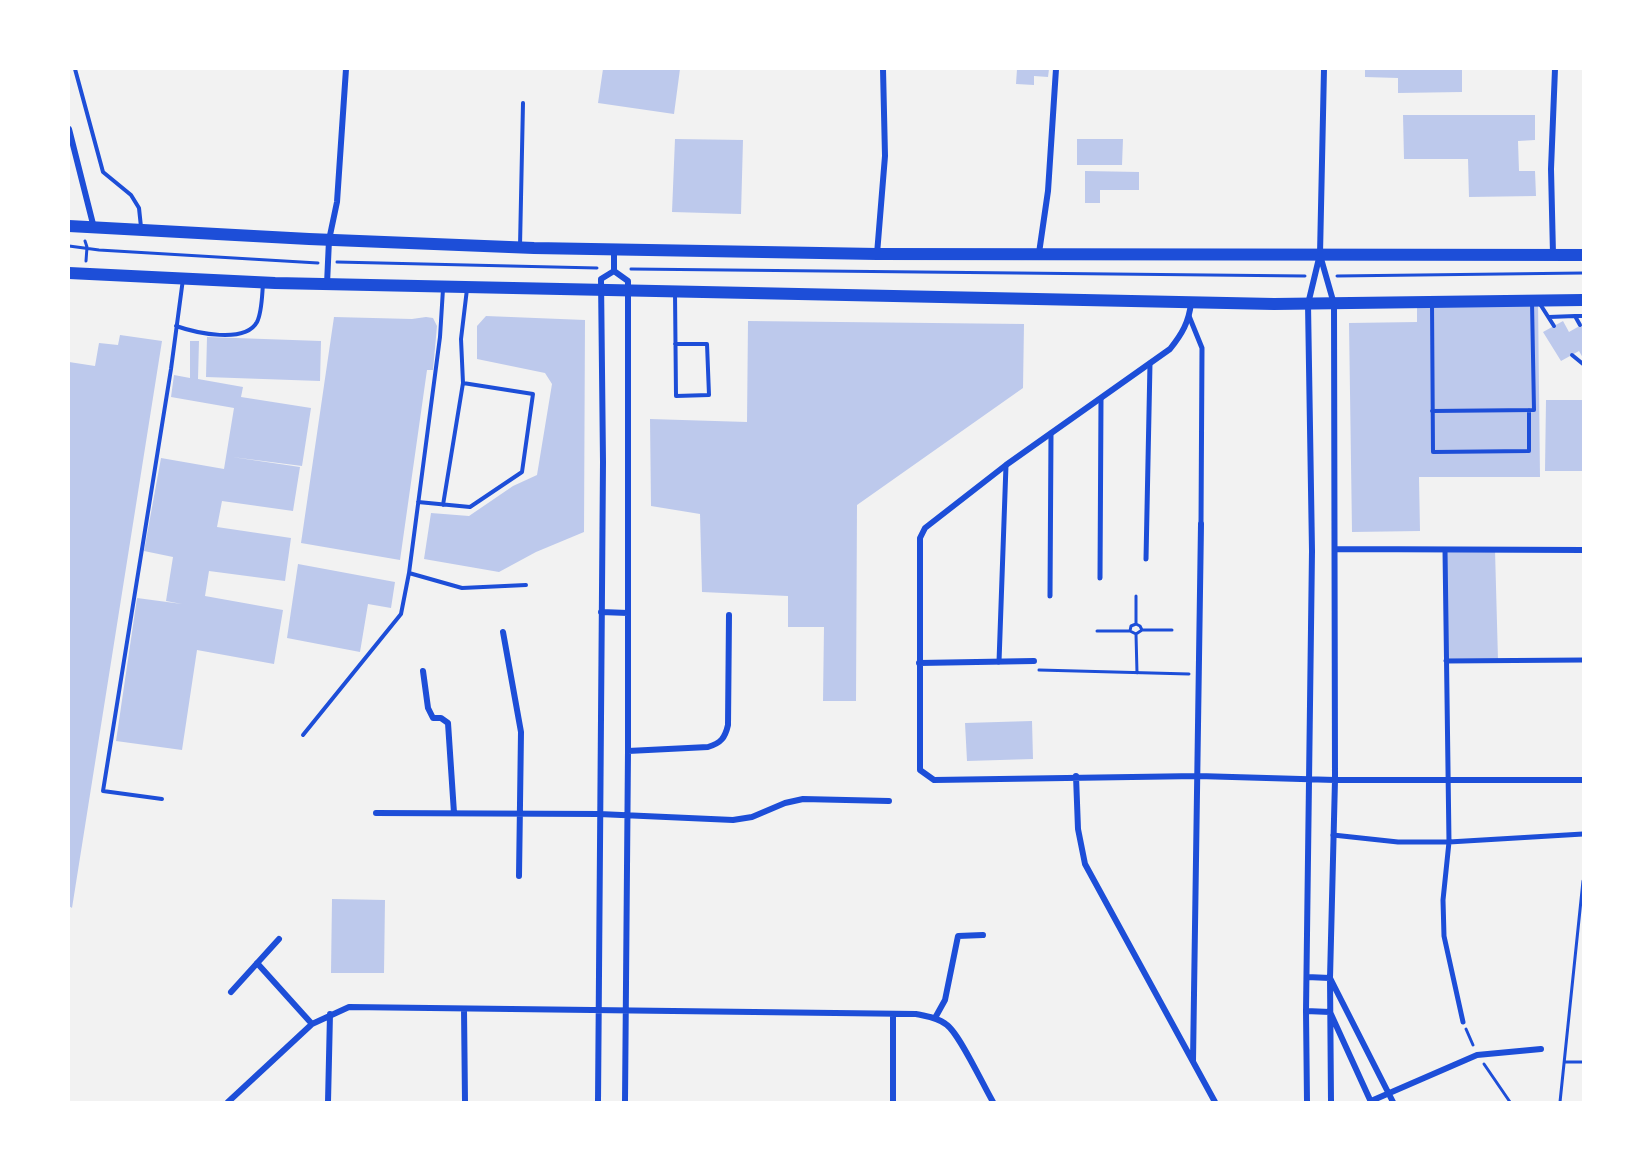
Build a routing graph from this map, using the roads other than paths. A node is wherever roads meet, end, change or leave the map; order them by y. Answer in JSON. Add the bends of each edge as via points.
{"nodes":[{"id":1,"x":75,"y":69,"type":"edge"},
{"id":2,"x":346,"y":69,"type":"edge"},
{"id":3,"x":883,"y":69,"type":"edge"},
{"id":4,"x":1056,"y":69,"type":"edge"},
{"id":5,"x":1324,"y":69,"type":"edge"},
{"id":6,"x":1555,"y":69,"type":"edge"},
{"id":7,"x":523,"y":103,"type":"dead end"},
{"id":8,"x":69,"y":129,"type":"edge"},
{"id":9,"x":69,"y":226,"type":"edge"},
{"id":10,"x":94,"y":228,"type":"junction"},
{"id":11,"x":141,"y":231,"type":"junction"},
{"id":12,"x":329,"y":240,"type":"junction"},
{"id":13,"x":520,"y":247,"type":"junction"},
{"id":14,"x":614,"y":249,"type":"junction"},
{"id":15,"x":1039,"y":253,"type":"junction"},
{"id":16,"x":877,"y":254,"type":"junction"},
{"id":17,"x":1320,"y":254,"type":"junction"},
{"id":18,"x":1553,"y":254,"type":"junction"},
{"id":19,"x":1583,"y":255,"type":"edge"},
{"id":20,"x":614,"y":269,"type":"junction"},
{"id":21,"x":69,"y":273,"type":"edge"},
{"id":22,"x":184,"y":279,"type":"junction"},
{"id":23,"x":263,"y":282,"type":"junction"},
{"id":24,"x":327,"y":284,"type":"junction"},
{"id":25,"x":444,"y":287,"type":"junction"},
{"id":26,"x":467,"y":288,"type":"junction"},
{"id":27,"x":601,"y":290,"type":"junction"},
{"id":28,"x":628,"y":290,"type":"junction"},
{"id":29,"x":675,"y":291,"type":"junction"},
{"id":30,"x":1583,"y":300,"type":"edge"},
{"id":31,"x":1535,"y":301,"type":"junction"},
{"id":32,"x":1191,"y":302,"type":"junction"},
{"id":33,"x":1432,"y":302,"type":"junction"},
{"id":34,"x":1334,"y":303,"type":"junction"},
{"id":35,"x":1308,"y":304,"type":"junction"},
{"id":36,"x":1189,"y":315,"type":"junction"},
{"id":37,"x":1575,"y":316,"type":"junction"},
{"id":38,"x":1583,"y":316,"type":"edge"},
{"id":39,"x":1549,"y":317,"type":"junction"},
{"id":40,"x":1580,"y":325,"type":"dead end"},
{"id":41,"x":176,"y":326,"type":"junction"},
{"id":42,"x":1554,"y":326,"type":"dead end"},
{"id":43,"x":675,"y":344,"type":"junction"},
{"id":44,"x":1572,"y":355,"type":"dead end"},
{"id":45,"x":1150,"y":363,"type":"junction"},
{"id":46,"x":1583,"y":364,"type":"edge"},
{"id":47,"x":463,"y":383,"type":"junction"},
{"id":48,"x":1101,"y":399,"type":"junction"},
{"id":49,"x":1529,"y":410,"type":"junction"},
{"id":50,"x":1432,"y":411,"type":"junction"},
{"id":51,"x":1051,"y":433,"type":"junction"},
{"id":52,"x":1006,"y":465,"type":"junction"},
{"id":53,"x":418,"y":502,"type":"junction"},
{"id":54,"x":442,"y":505,"type":"junction"},
{"id":55,"x":1201,"y":524,"type":"joint"},
{"id":56,"x":1336,"y":549,"type":"junction"},
{"id":57,"x":1445,"y":550,"type":"junction"},
{"id":58,"x":1583,"y":550,"type":"edge"},
{"id":59,"x":1146,"y":559,"type":"dead end"},
{"id":60,"x":409,"y":573,"type":"junction"},
{"id":61,"x":1100,"y":578,"type":"dead end"},
{"id":62,"x":526,"y":585,"type":"dead end"},
{"id":63,"x":1050,"y":596,"type":"dead end"},
{"id":64,"x":601,"y":612,"type":"junction"},
{"id":65,"x":628,"y":613,"type":"junction"},
{"id":66,"x":729,"y":615,"type":"dead end"},
{"id":67,"x":503,"y":632,"type":"dead end"},
{"id":68,"x":1583,"y":660,"type":"edge"},
{"id":69,"x":1034,"y":661,"type":"dead end"},
{"id":70,"x":1446,"y":661,"type":"junction"},
{"id":71,"x":999,"y":662,"type":"junction"},
{"id":72,"x":919,"y":663,"type":"junction"},
{"id":73,"x":423,"y":671,"type":"dead end"},
{"id":74,"x":303,"y":735,"type":"dead end"},
{"id":75,"x":628,"y":751,"type":"junction"},
{"id":76,"x":1076,"y":776,"type":"junction"},
{"id":77,"x":1198,"y":776,"type":"junction"},
{"id":78,"x":1310,"y":780,"type":"junction"},
{"id":79,"x":1335,"y":780,"type":"junction"},
{"id":80,"x":1448,"y":780,"type":"junction"},
{"id":81,"x":1583,"y":780,"type":"edge"},
{"id":82,"x":162,"y":799,"type":"dead end"},
{"id":83,"x":889,"y":801,"type":"dead end"},
{"id":84,"x":376,"y":813,"type":"dead end"},
{"id":85,"x":454,"y":813,"type":"junction"},
{"id":86,"x":519,"y":813,"type":"junction"},
{"id":87,"x":599,"y":814,"type":"junction"},
{"id":88,"x":627,"y":815,"type":"junction"},
{"id":89,"x":1583,"y":834,"type":"edge"},
{"id":90,"x":1334,"y":835,"type":"junction"},
{"id":91,"x":1449,"y":842,"type":"junction"},
{"id":92,"x":519,"y":876,"type":"dead end"},
{"id":93,"x":983,"y":934,"type":"dead end"},
{"id":94,"x":279,"y":939,"type":"dead end"},
{"id":95,"x":257,"y":963,"type":"junction"},
{"id":96,"x":1306,"y":977,"type":"junction"},
{"id":97,"x":1330,"y":978,"type":"junction"},
{"id":98,"x":231,"y":992,"type":"dead end"},
{"id":99,"x":464,"y":1009,"type":"junction"},
{"id":100,"x":599,"y":1010,"type":"junction"},
{"id":101,"x":625,"y":1010,"type":"junction"},
{"id":102,"x":1306,"y":1011,"type":"junction"},
{"id":103,"x":1330,"y":1012,"type":"junction"},
{"id":104,"x":330,"y":1014,"type":"junction"},
{"id":105,"x":893,"y":1014,"type":"junction"},
{"id":106,"x":935,"y":1018,"type":"junction"},
{"id":107,"x":1463,"y":1022,"type":"dead end"},
{"id":108,"x":312,"y":1024,"type":"junction"},
{"id":109,"x":1541,"y":1049,"type":"dead end"},
{"id":110,"x":1193,"y":1061,"type":"junction"},
{"id":111,"x":1389,"y":1093,"type":"junction"},
{"id":112,"x":228,"y":1102,"type":"edge"},
{"id":113,"x":328,"y":1102,"type":"edge"},
{"id":114,"x":465,"y":1102,"type":"edge"},
{"id":115,"x":598,"y":1102,"type":"edge"},
{"id":116,"x":625,"y":1102,"type":"edge"},
{"id":117,"x":893,"y":1102,"type":"edge"},
{"id":118,"x":993,"y":1102,"type":"edge"},
{"id":119,"x":1215,"y":1102,"type":"edge"},
{"id":120,"x":1307,"y":1102,"type":"edge"},
{"id":121,"x":1331,"y":1102,"type":"edge"},
{"id":122,"x":1371,"y":1102,"type":"edge"},
{"id":123,"x":1393,"y":1102,"type":"edge"}],
"edges":[{"from":1,"to":11,"type":"lane","via":[[103,172],[131,195],[139,208]]},
{"from":2,"to":12,"type":"street","via":[[337,202]]},
{"from":3,"to":16,"type":"street","via":[[885,156]]},
{"from":4,"to":15,"type":"street","via":[[1048,191]]},
{"from":5,"to":17,"type":"street"},
{"from":6,"to":18,"type":"street"},
{"from":7,"to":13,"type":"lane"},
{"from":8,"to":10,"type":"street"},
{"from":9,"to":10,"type":"main road"},
{"from":10,"to":11,"type":"main road"},
{"from":11,"to":12,"type":"main road"},
{"from":12,"to":13,"type":"main road"},
{"from":12,"to":24,"type":"street"},
{"from":13,"to":14,"type":"main road"},
{"from":14,"to":16,"type":"main road"},
{"from":14,"to":20,"type":"street"},
{"from":15,"to":16,"type":"main road"},
{"from":15,"to":17,"type":"main road"},
{"from":17,"to":18,"type":"main road"},
{"from":17,"to":34,"type":"street"},
{"from":17,"to":35,"type":"street"},
{"from":18,"to":19,"type":"main road"},
{"from":20,"to":27,"type":"street","via":[[601,279]]},
{"from":20,"to":28,"type":"street","via":[[628,281]]},
{"from":21,"to":22,"type":"main road"},
{"from":22,"to":23,"type":"main road"},
{"from":22,"to":41,"type":"lane"},
{"from":23,"to":24,"type":"main road"},
{"from":23,"to":41,"type":"lane","via":[[258,321],[249,332],[206,334]]},
{"from":24,"to":25,"type":"main road"},
{"from":25,"to":26,"type":"main road"},
{"from":25,"to":53,"type":"lane"},
{"from":26,"to":27,"type":"main road"},
{"from":26,"to":47,"type":"lane","via":[[461,339]]},
{"from":27,"to":28,"type":"main road"},
{"from":27,"to":64,"type":"street"},
{"from":28,"to":29,"type":"main road"},
{"from":28,"to":65,"type":"street"},
{"from":29,"to":32,"type":"main road"},
{"from":29,"to":43,"type":"lane"},
{"from":30,"to":31,"type":"main road"},
{"from":31,"to":33,"type":"main road"},
{"from":31,"to":39,"type":"lane"},
{"from":31,"to":49,"type":"lane","via":[[1534,410]]},
{"from":32,"to":35,"type":"main road"},
{"from":32,"to":36,"type":"street"},
{"from":33,"to":34,"type":"main road"},
{"from":33,"to":50,"type":"lane"},
{"from":34,"to":35,"type":"main road"},
{"from":34,"to":56,"type":"street"},
{"from":35,"to":78,"type":"street"},
{"from":36,"to":45,"type":"street","via":[[1182,334],[1170,349]]},
{"from":36,"to":55,"type":"street","via":[[1202,348]]},
{"from":37,"to":38,"type":"lane"},
{"from":37,"to":39,"type":"lane"},
{"from":37,"to":40,"type":"lane"},
{"from":39,"to":42,"type":"lane"},
{"from":41,"to":82,"type":"lane","via":[[104,791]]},
{"from":43,"to":43,"type":"lane","via":[[707,344],[709,395],[676,396]]},
{"from":44,"to":46,"type":"lane"},
{"from":45,"to":48,"type":"street"},
{"from":45,"to":59,"type":"street"},
{"from":47,"to":54,"type":"lane"},
{"from":47,"to":54,"type":"lane","via":[[533,394],[522,472],[470,507]]},
{"from":48,"to":51,"type":"street"},
{"from":48,"to":61,"type":"street"},
{"from":49,"to":50,"type":"lane"},
{"from":49,"to":50,"type":"lane","via":[[1530,451],[1433,452]]},
{"from":51,"to":52,"type":"street"},
{"from":51,"to":63,"type":"street"},
{"from":52,"to":71,"type":"street"},
{"from":52,"to":72,"type":"street","via":[[933,520],[920,538]]},
{"from":53,"to":54,"type":"lane"},
{"from":53,"to":60,"type":"lane"},
{"from":55,"to":77,"type":"street"},
{"from":56,"to":57,"type":"street"},
{"from":56,"to":79,"type":"street"},
{"from":57,"to":58,"type":"street"},
{"from":57,"to":70,"type":"street"},
{"from":60,"to":62,"type":"lane","via":[[462,588]]},
{"from":60,"to":74,"type":"lane","via":[[401,614]]},
{"from":64,"to":65,"type":"street"},
{"from":64,"to":87,"type":"street"},
{"from":65,"to":75,"type":"street"},
{"from":66,"to":75,"type":"street","via":[[725,736],[708,747]]},
{"from":67,"to":86,"type":"street","via":[[521,732]]},
{"from":68,"to":70,"type":"street"},
{"from":69,"to":71,"type":"street"},
{"from":70,"to":80,"type":"street"},
{"from":71,"to":72,"type":"street"},
{"from":72,"to":76,"type":"street","via":[[920,770],[934,780]]},
{"from":73,"to":85,"type":"street","via":[[428,708],[433,718],[447,723]]},
{"from":75,"to":88,"type":"street"},
{"from":76,"to":77,"type":"street"},
{"from":76,"to":110,"type":"street","via":[[1078,829],[1085,864]]},
{"from":77,"to":78,"type":"street"},
{"from":77,"to":110,"type":"street"},
{"from":78,"to":79,"type":"street"},
{"from":78,"to":96,"type":"street"},
{"from":79,"to":80,"type":"street"},
{"from":79,"to":90,"type":"street"},
{"from":80,"to":81,"type":"street"},
{"from":80,"to":91,"type":"street"},
{"from":83,"to":88,"type":"street","via":[[803,799],[733,820]]},
{"from":84,"to":85,"type":"street"},
{"from":85,"to":86,"type":"street"},
{"from":86,"to":87,"type":"street"},
{"from":86,"to":92,"type":"street"},
{"from":87,"to":88,"type":"street"},
{"from":87,"to":100,"type":"street"},
{"from":88,"to":101,"type":"street"},
{"from":89,"to":91,"type":"street"},
{"from":90,"to":91,"type":"street","via":[[1398,842]]},
{"from":90,"to":97,"type":"street"},
{"from":91,"to":107,"type":"street","via":[[1444,936]]},
{"from":93,"to":106,"type":"street","via":[[958,936],[945,1000]]},
{"from":94,"to":95,"type":"street"},
{"from":95,"to":98,"type":"street"},
{"from":95,"to":108,"type":"street"},
{"from":96,"to":97,"type":"street"},
{"from":96,"to":102,"type":"street"},
{"from":97,"to":103,"type":"street"},
{"from":97,"to":111,"type":"street"},
{"from":99,"to":100,"type":"street"},
{"from":99,"to":104,"type":"street","via":[[349,1007]]},
{"from":99,"to":114,"type":"street"},
{"from":100,"to":101,"type":"street"},
{"from":100,"to":115,"type":"street"},
{"from":101,"to":105,"type":"street"},
{"from":101,"to":116,"type":"street"},
{"from":102,"to":103,"type":"street"},
{"from":102,"to":120,"type":"street"},
{"from":103,"to":121,"type":"street"},
{"from":103,"to":122,"type":"street"},
{"from":104,"to":108,"type":"street"},
{"from":104,"to":113,"type":"street"},
{"from":105,"to":106,"type":"street"},
{"from":105,"to":117,"type":"street"},
{"from":106,"to":118,"type":"street","via":[[948,1024]]},
{"from":108,"to":112,"type":"street"},
{"from":109,"to":111,"type":"street","via":[[1477,1055]]},
{"from":110,"to":119,"type":"street"},
{"from":111,"to":122,"type":"street"},
{"from":111,"to":123,"type":"street"}]}
